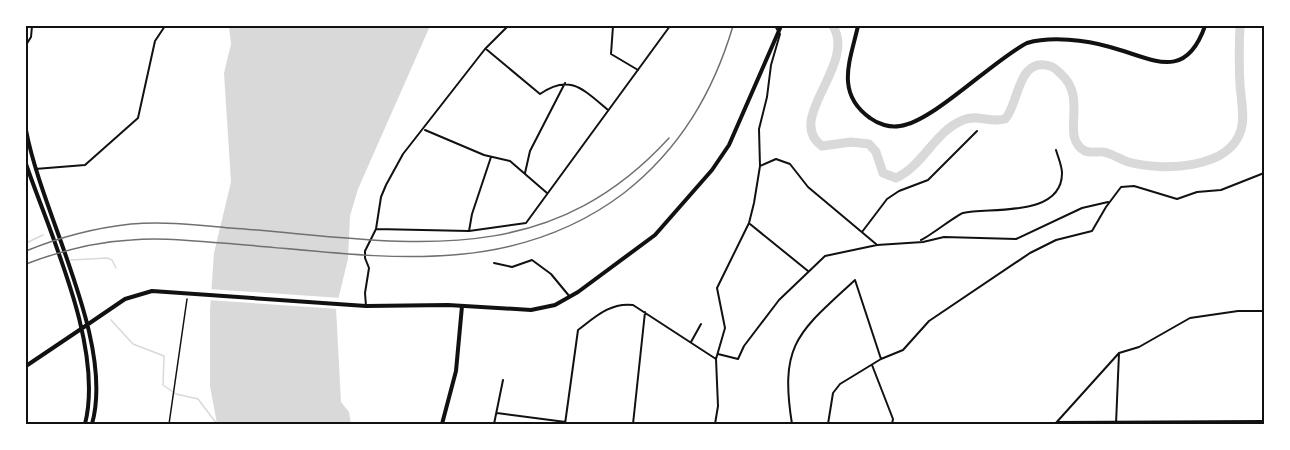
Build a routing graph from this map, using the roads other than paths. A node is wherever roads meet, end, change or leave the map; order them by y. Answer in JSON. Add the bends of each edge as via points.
{"nodes":[{"id":1,"x":32,"y":26,"type":"edge"},
{"id":2,"x":165,"y":26,"type":"edge"},
{"id":3,"x":508,"y":26,"type":"edge"},
{"id":4,"x":613,"y":26,"type":"edge"},
{"id":5,"x":670,"y":26,"type":"edge"},
{"id":6,"x":775,"y":26,"type":"edge"},
{"id":7,"x":858,"y":26,"type":"edge"},
{"id":8,"x":1205,"y":26,"type":"edge"},
{"id":9,"x":780,"y":27,"type":"edge"},
{"id":10,"x":26,"y":45,"type":"edge"},
{"id":11,"x":485,"y":49,"type":"junction"},
{"id":12,"x":638,"y":70,"type":"junction"},
{"id":13,"x":565,"y":83,"type":"junction"},
{"id":14,"x":609,"y":110,"type":"junction"},
{"id":15,"x":425,"y":129,"type":"junction"},
{"id":16,"x":26,"y":130,"type":"edge"},
{"id":17,"x":976,"y":131,"type":"dead end"},
{"id":18,"x":1056,"y":150,"type":"dead end"},
{"id":19,"x":491,"y":157,"type":"junction"},
{"id":20,"x":26,"y":164,"type":"edge"},
{"id":21,"x":760,"y":166,"type":"junction"},
{"id":22,"x":35,"y":169,"type":"junction"},
{"id":23,"x":525,"y":173,"type":"junction"},
{"id":24,"x":1264,"y":173,"type":"edge"},
{"id":25,"x":548,"y":194,"type":"junction"},
{"id":26,"x":1108,"y":202,"type":"junction"},
{"id":27,"x":749,"y":223,"type":"junction"},
{"id":28,"x":376,"y":229,"type":"junction"},
{"id":29,"x":469,"y":231,"type":"junction"},
{"id":30,"x":862,"y":232,"type":"junction"},
{"id":31,"x":918,"y":242,"type":"junction"},
{"id":32,"x":877,"y":245,"type":"junction"},
{"id":33,"x":494,"y":263,"type":"dead end"},
{"id":34,"x":808,"y":271,"type":"junction"},
{"id":35,"x":570,"y":297,"type":"junction"},
{"id":36,"x":366,"y":306,"type":"junction"},
{"id":37,"x":462,"y":306,"type":"junction"},
{"id":38,"x":1264,"y":311,"type":"edge"},
{"id":39,"x":645,"y":312,"type":"junction"},
{"id":40,"x":701,"y":324,"type":"dead end"},
{"id":41,"x":87,"y":325,"type":"junction"},
{"id":42,"x":81,"y":329,"type":"junction"},
{"id":43,"x":691,"y":342,"type":"junction"},
{"id":44,"x":1119,"y":353,"type":"junction"},
{"id":45,"x":718,"y":354,"type":"junction"},
{"id":46,"x":716,"y":359,"type":"junction"},
{"id":47,"x":881,"y":359,"type":"junction"},
{"id":48,"x":872,"y":365,"type":"junction"},
{"id":49,"x":26,"y":366,"type":"edge"},
{"id":50,"x":503,"y":380,"type":"dead end"},
{"id":51,"x":497,"y":413,"type":"junction"},
{"id":52,"x":1263,"y":421,"type":"edge"},
{"id":53,"x":565,"y":423,"type":"edge"},
{"id":54,"x":1056,"y":423,"type":"edge"},
{"id":55,"x":1116,"y":423,"type":"edge"},
{"id":56,"x":85,"y":424,"type":"edge"},
{"id":57,"x":92,"y":424,"type":"edge"},
{"id":58,"x":442,"y":424,"type":"edge"},
{"id":59,"x":494,"y":424,"type":"edge"},
{"id":60,"x":581,"y":424,"type":"edge"},
{"id":61,"x":633,"y":424,"type":"edge"},
{"id":62,"x":716,"y":424,"type":"edge"},
{"id":63,"x":792,"y":424,"type":"edge"},
{"id":64,"x":828,"y":424,"type":"edge"},
{"id":65,"x":892,"y":424,"type":"edge"},
{"id":66,"x":1238,"y":424,"type":"edge"}],
"edges":[{"from":1,"to":10,"type":"street"},
{"from":2,"to":22,"type":"street","via":[[155,41],[138,118],[86,165]]},
{"from":3,"to":11,"type":"street"},
{"from":4,"to":12,"type":"street","via":[[611,54]]},
{"from":5,"to":12,"type":"street"},
{"from":6,"to":9,"type":"street"},
{"from":7,"to":8,"type":"main road","via":[[848,75],[849,91],[859,110],[894,127],[922,118],[1027,42],[1086,43],[1172,63],[1192,51]]},
{"from":9,"to":21,"type":"street","via":[[759,129]]},
{"from":9,"to":35,"type":"main road","via":[[729,145],[712,170],[662,229]]},
{"from":11,"to":13,"type":"street","via":[[540,94],[553,84]]},
{"from":11,"to":15,"type":"street"},
{"from":12,"to":14,"type":"street"},
{"from":13,"to":14,"type":"street","via":[[586,91]]},
{"from":13,"to":23,"type":"street","via":[[530,151]]},
{"from":14,"to":25,"type":"street"},
{"from":15,"to":19,"type":"street"},
{"from":15,"to":28,"type":"street","via":[[398,161],[386,185]]},
{"from":16,"to":22,"type":"main road"},
{"from":17,"to":30,"type":"street","via":[[928,180],[887,199]]},
{"from":18,"to":31,"type":"street","via":[[1062,173],[1058,187],[1046,199],[1022,210],[961,213]]},
{"from":19,"to":23,"type":"street","via":[[510,160]]},
{"from":19,"to":29,"type":"street"},
{"from":20,"to":42,"type":"main road"},
{"from":21,"to":27,"type":"street"},
{"from":21,"to":30,"type":"street","via":[[776,159],[790,164],[808,187]]},
{"from":22,"to":41,"type":"main road"},
{"from":23,"to":25,"type":"street"},
{"from":24,"to":26,"type":"street","via":[[1221,190],[1177,199],[1125,185]]},
{"from":25,"to":29,"type":"street","via":[[526,223]]},
{"from":26,"to":31,"type":"street","via":[[1082,208],[1016,239],[958,236]]},
{"from":26,"to":47,"type":"street","via":[[1092,231],[1056,240],[1030,253],[929,321],[903,350]]},
{"from":27,"to":34,"type":"street"},
{"from":27,"to":45,"type":"street","via":[[717,288],[725,328]]},
{"from":28,"to":29,"type":"street"},
{"from":28,"to":36,"type":"street","via":[[365,251],[369,268]]},
{"from":30,"to":32,"type":"street"},
{"from":31,"to":32,"type":"street"},
{"from":32,"to":34,"type":"street","via":[[825,256]]},
{"from":33,"to":35,"type":"street","via":[[512,267],[532,260],[551,274]]},
{"from":34,"to":45,"type":"street","via":[[778,300],[738,358]]},
{"from":35,"to":37,"type":"main road","via":[[531,310]]},
{"from":36,"to":37,"type":"main road"},
{"from":36,"to":41,"type":"main road","via":[[152,291],[135,294]]},
{"from":37,"to":58,"type":"main road","via":[[456,371]]},
{"from":38,"to":44,"type":"street","via":[[1190,318],[1139,347]]},
{"from":39,"to":43,"type":"street"},
{"from":39,"to":53,"type":"street","via":[[633,305],[619,305],[605,310],[578,330]]},
{"from":39,"to":61,"type":"street"},
{"from":40,"to":43,"type":"street"},
{"from":41,"to":42,"type":"main road"},
{"from":41,"to":57,"type":"main road","via":[[97,379]]},
{"from":42,"to":49,"type":"main road"},
{"from":42,"to":56,"type":"main road","via":[[90,380]]},
{"from":43,"to":46,"type":"street"},
{"from":44,"to":54,"type":"street"},
{"from":44,"to":55,"type":"street"},
{"from":45,"to":46,"type":"street"},
{"from":46,"to":62,"type":"street"},
{"from":47,"to":48,"type":"street"},
{"from":47,"to":63,"type":"street","via":[[855,280],[810,322],[794,343],[789,361]]},
{"from":48,"to":64,"type":"street","via":[[840,384],[834,393]]},
{"from":48,"to":65,"type":"street"},
{"from":50,"to":51,"type":"street"},
{"from":51,"to":53,"type":"street"},
{"from":51,"to":59,"type":"street"},
{"from":52,"to":66,"type":"street"},
{"from":53,"to":60,"type":"street"},
{"from":54,"to":55,"type":"street"},
{"from":55,"to":66,"type":"street"}]}
